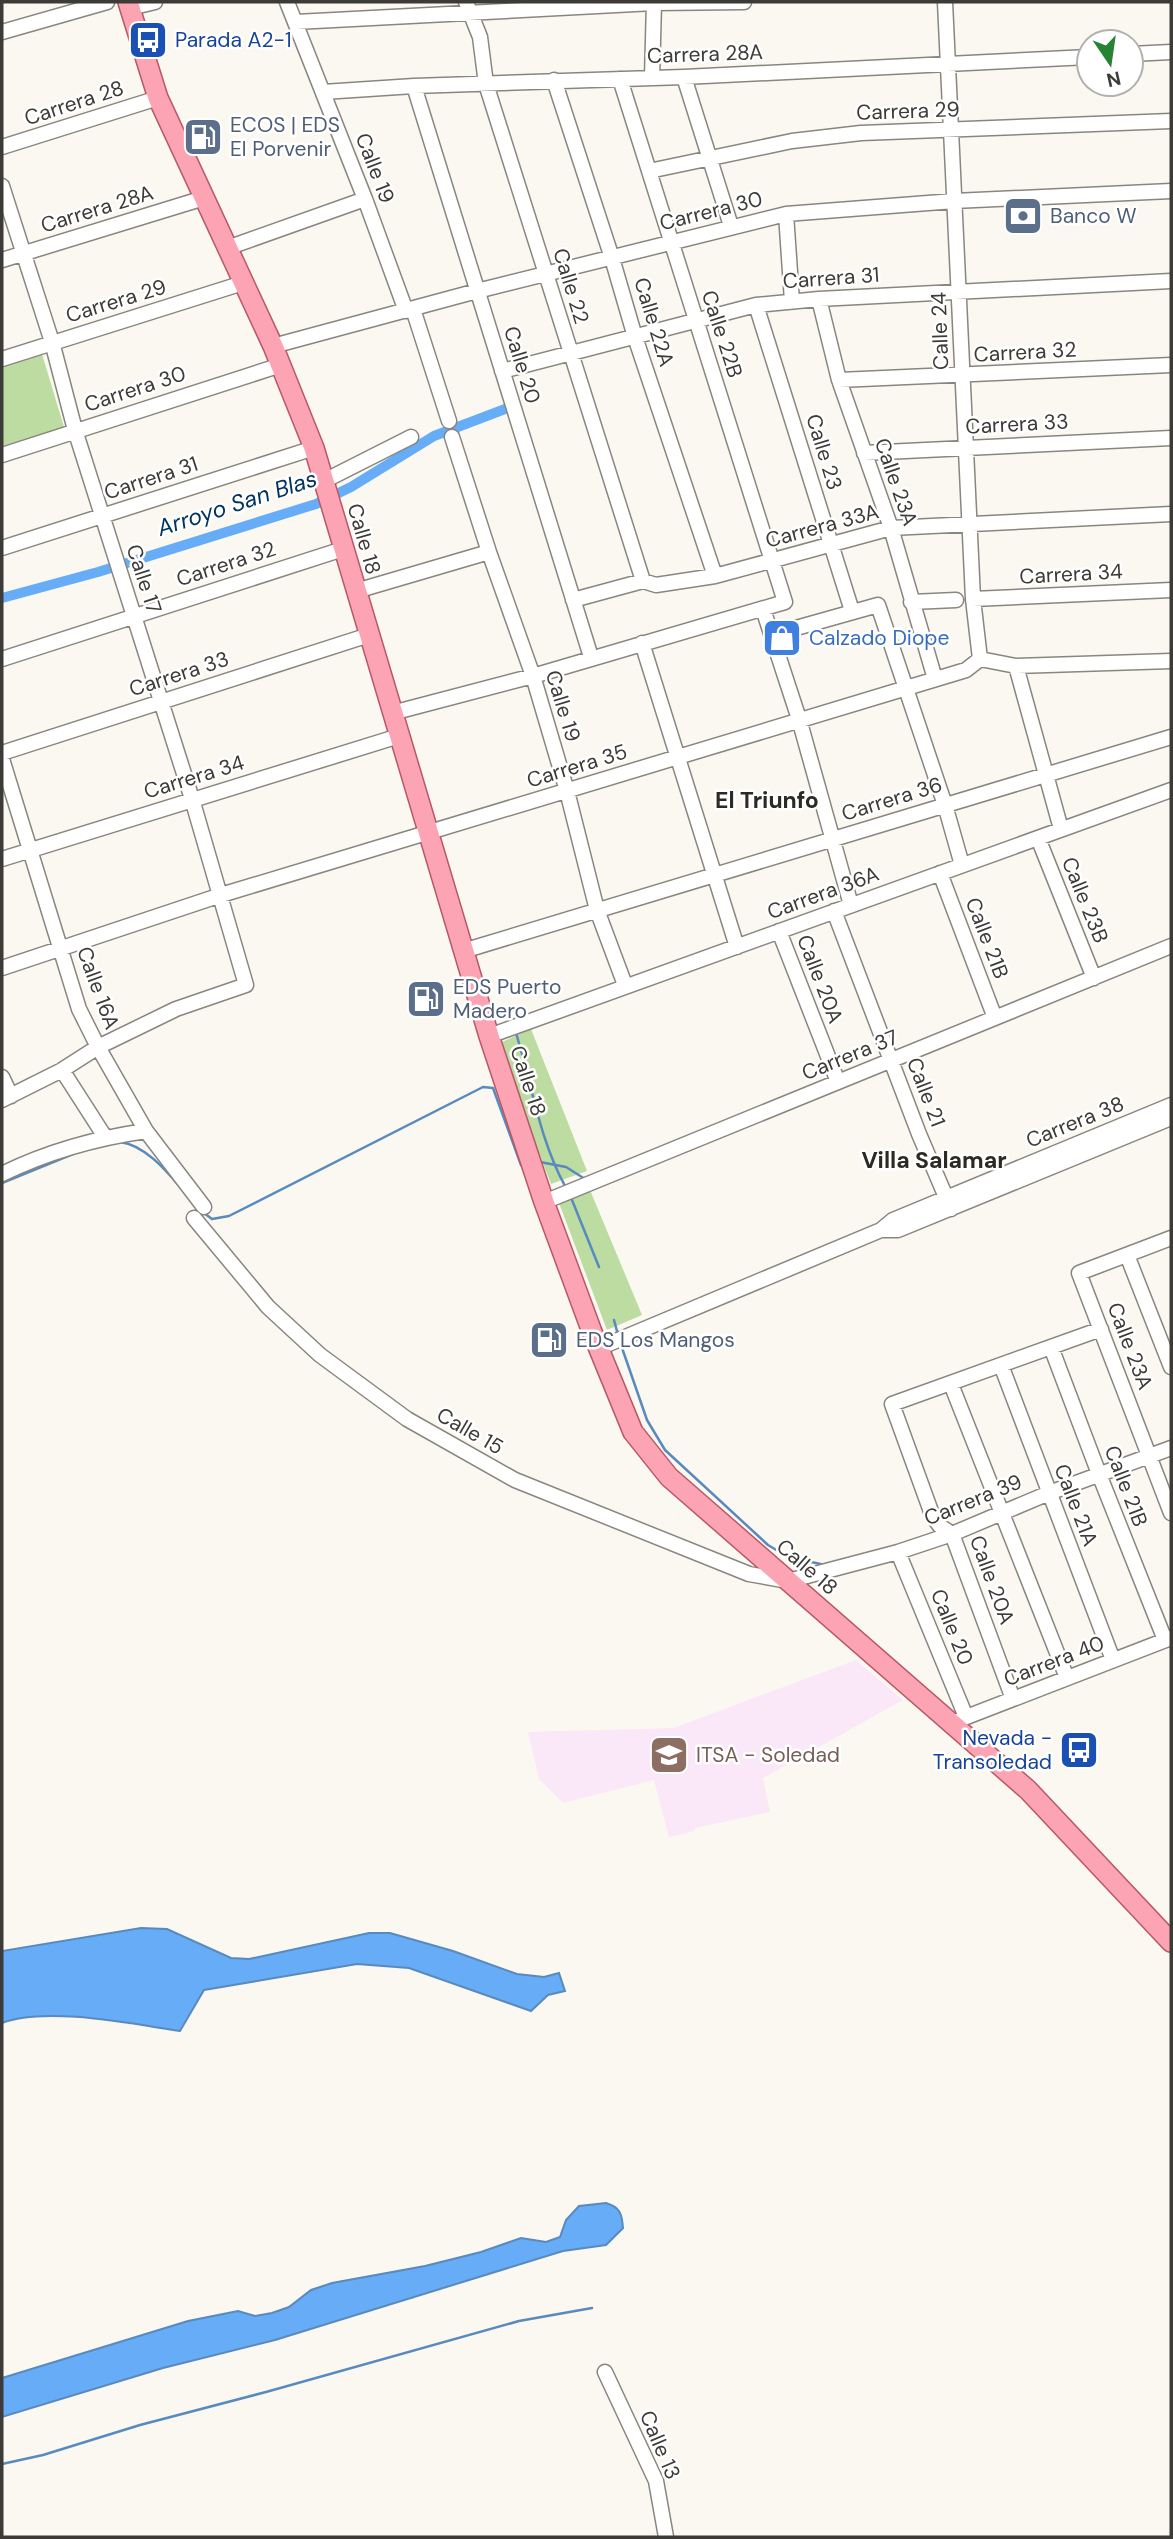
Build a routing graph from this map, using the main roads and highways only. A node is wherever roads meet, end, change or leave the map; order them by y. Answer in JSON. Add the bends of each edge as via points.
{"nodes":[{"id":1,"x":129,"y":5,"type":"edge"},
{"id":2,"x":1171,"y":1942,"type":"edge"}],
"edges":[{"from":1,"to":2,"type":"main road","name":"Calle 18","via":[[158,98],[273,346],[314,448],[489,1036],[544,1202],[612,1342],[633,1432],[668,1477],[959,1720]]}]}
